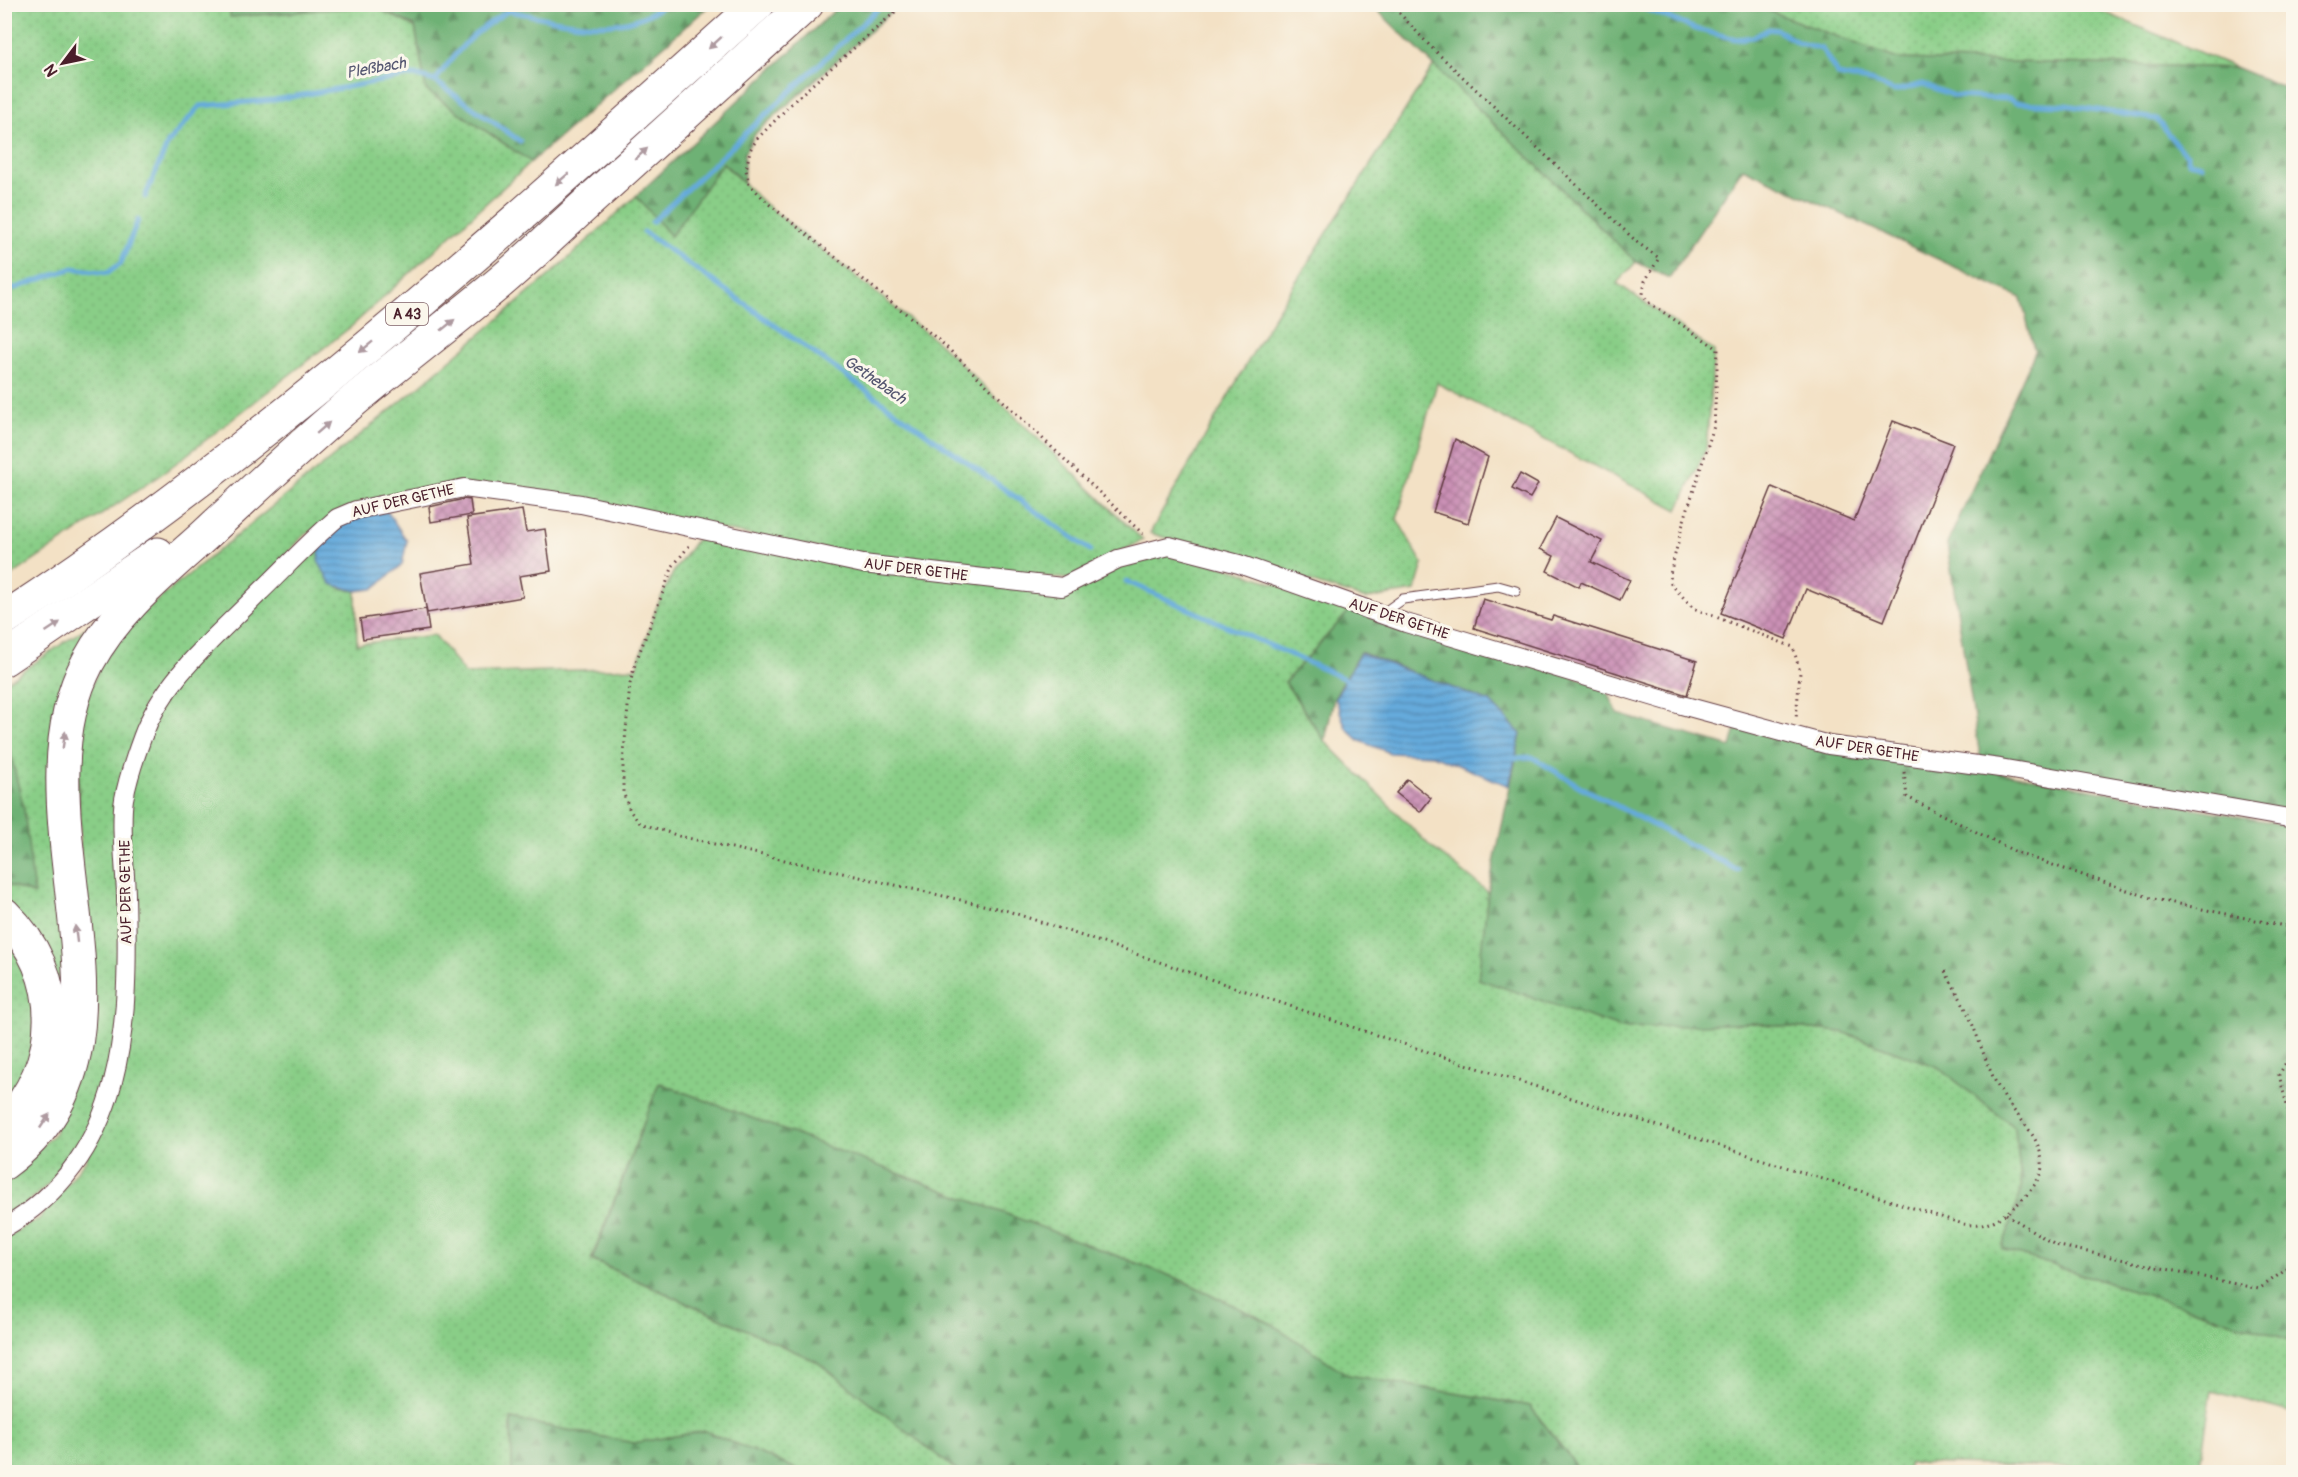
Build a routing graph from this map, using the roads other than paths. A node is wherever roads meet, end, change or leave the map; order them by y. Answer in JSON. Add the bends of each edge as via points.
{"nodes":[{"id":1,"x":758,"y":4,"type":"edge"},
{"id":2,"x":807,"y":4,"type":"edge"},
{"id":3,"x":292,"y":454,"type":"junction"},
{"id":4,"x":202,"y":479,"type":"junction"},
{"id":5,"x":1516,"y":591,"type":"dead end"},
{"id":6,"x":4,"y":597,"type":"edge"},
{"id":7,"x":1382,"y":615,"type":"junction"},
{"id":8,"x":4,"y":620,"type":"edge"},
{"id":9,"x":4,"y":659,"type":"edge"},
{"id":10,"x":2294,"y":819,"type":"edge"},
{"id":11,"x":4,"y":914,"type":"edge"},
{"id":12,"x":4,"y":1126,"type":"edge"},
{"id":13,"x":4,"y":1163,"type":"edge"},
{"id":14,"x":4,"y":1228,"type":"edge"}],
"edges":[{"from":1,"to":4,"type":"highway","number":"A 43","one_way":true,"via":[[396,324]]},
{"from":3,"to":2,"type":"highway","number":"A 43","one_way":true,"via":[[501,281]]},
{"from":9,"to":3,"type":"highway","number":"A 43","one_way":true,"via":[[122,580]]},
{"from":13,"to":3,"type":"highway","one_way":true,"via":[[45,1123],[63,1092],[75,1054],[81,1002],[61,777],[70,706],[88,662],[120,615]]},
{"from":4,"to":6,"type":"highway"},
{"from":4,"to":8,"type":"highway","number":"A 43","via":[[93,561]]},
{"from":5,"to":7,"type":"lane","via":[[1498,586],[1403,599]]},
{"from":7,"to":10,"type":"street","name":"AUF DER GETHE","via":[[1829,745],[2022,772]]},
{"from":7,"to":14,"type":"street","name":"AUF DER GETHE","via":[[1239,564],[1169,546],[1118,559],[1062,587],[862,564],[581,504],[464,488],[356,510],[336,518],[195,657],[165,694],[144,734],[124,800],[127,988],[120,1064],[93,1134],[72,1168],[40,1204]]},
{"from":11,"to":12,"type":"highway","via":[[24,934],[38,958],[50,1016],[48,1048],[36,1085]]}]}
